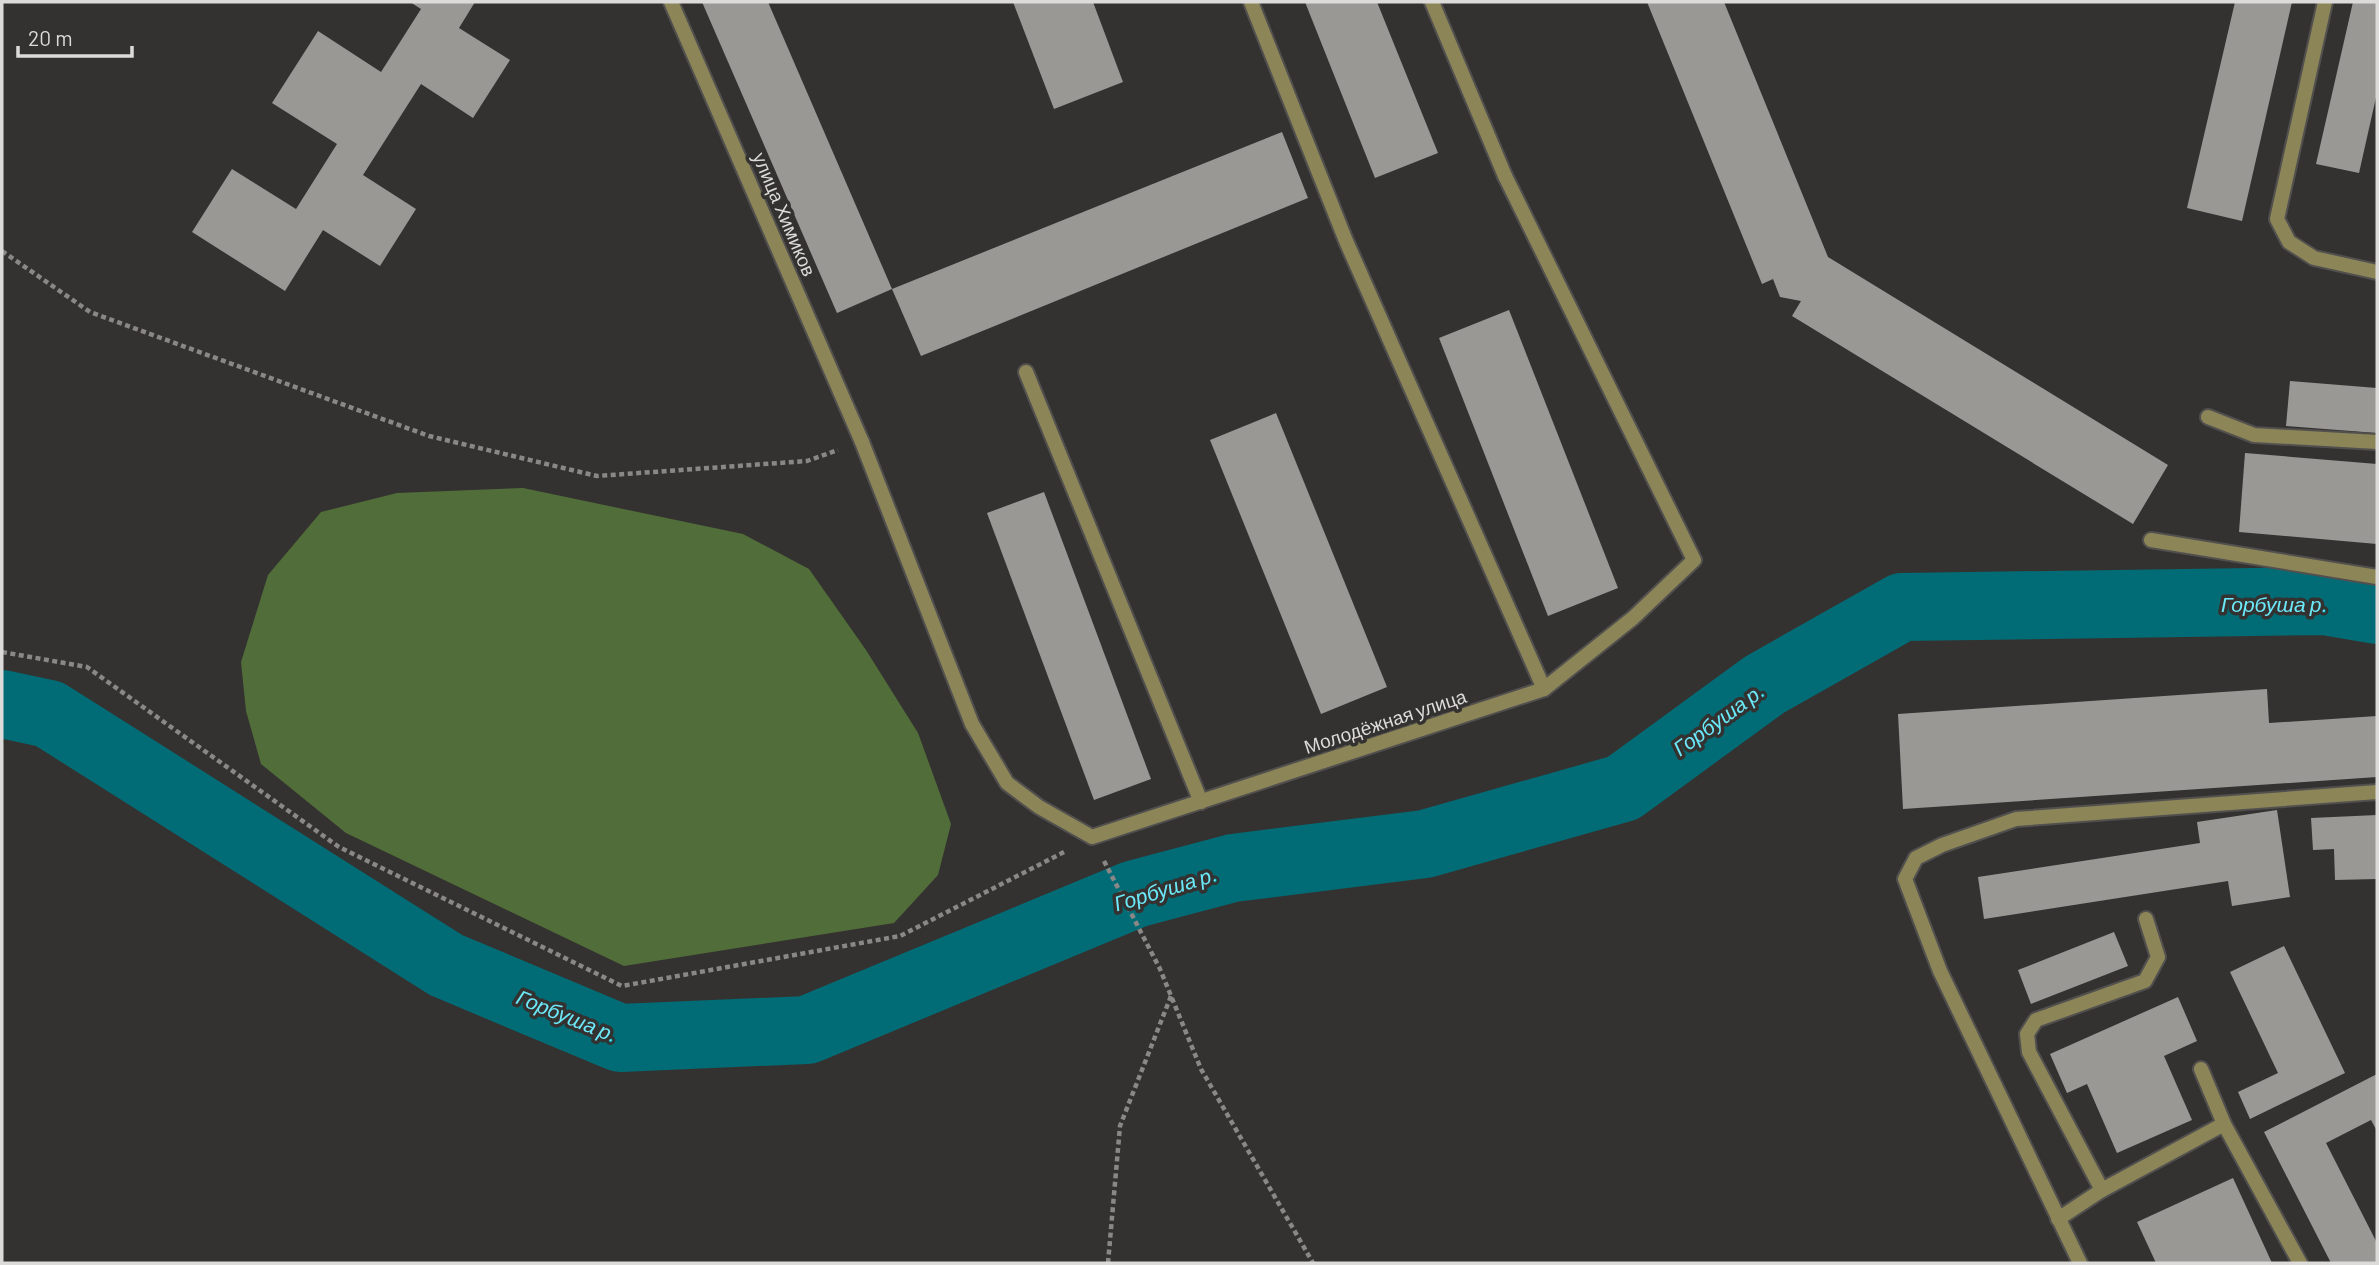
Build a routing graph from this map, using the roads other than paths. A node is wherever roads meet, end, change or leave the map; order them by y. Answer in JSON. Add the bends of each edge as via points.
{"nodes":[{"id":1,"x":671,"y":2,"type":"edge"},
{"id":2,"x":1251,"y":2,"type":"edge"},
{"id":3,"x":1433,"y":2,"type":"edge"},
{"id":4,"x":2325,"y":2,"type":"edge"},
{"id":5,"x":2377,"y":272,"type":"edge"},
{"id":6,"x":1026,"y":372,"type":"dead end"},
{"id":7,"x":2207,"y":417,"type":"dead end"},
{"id":8,"x":2377,"y":442,"type":"edge"},
{"id":9,"x":2151,"y":540,"type":"dead end"},
{"id":10,"x":2377,"y":577,"type":"edge"},
{"id":11,"x":1544,"y":690,"type":"junction"},
{"id":12,"x":2377,"y":792,"type":"edge"},
{"id":13,"x":1201,"y":802,"type":"junction"},
{"id":14,"x":1092,"y":837,"type":"joint"},
{"id":15,"x":2146,"y":919,"type":"dead end"},
{"id":16,"x":2201,"y":1069,"type":"dead end"},
{"id":17,"x":2224,"y":1124,"type":"junction"},
{"id":18,"x":2102,"y":1190,"type":"junction"},
{"id":19,"x":2058,"y":1219,"type":"junction"},
{"id":20,"x":2080,"y":1263,"type":"edge"},
{"id":21,"x":2300,"y":1263,"type":"edge"}],
"edges":[{"from":1,"to":14,"type":"street","name":"улица Химиков","via":[[862,442],[972,724],[1007,783]]},
{"from":2,"to":11,"type":"street","via":[[1346,241]]},
{"from":3,"to":11,"type":"street","name":"Молодёжная улица","via":[[1505,176],[1694,560],[1633,618]]},
{"from":4,"to":5,"type":"street","via":[[2277,219],[2289,242],[2314,258]]},
{"from":6,"to":13,"type":"street"},
{"from":7,"to":8,"type":"street","via":[[2254,435]]},
{"from":9,"to":10,"type":"street"},
{"from":11,"to":13,"type":"street","name":"Молодёжная улица"},
{"from":12,"to":19,"type":"street","via":[[2016,818],[1916,858],[1905,879],[1940,971]]},
{"from":13,"to":14,"type":"street","name":"Молодёжная улица"},
{"from":15,"to":18,"type":"street","via":[[2158,957],[2145,981],[2036,1020],[2027,1034],[2029,1052]]},
{"from":16,"to":17,"type":"street"},
{"from":17,"to":18,"type":"street"},
{"from":17,"to":21,"type":"street"},
{"from":18,"to":19,"type":"street"},
{"from":19,"to":20,"type":"street"}]}
